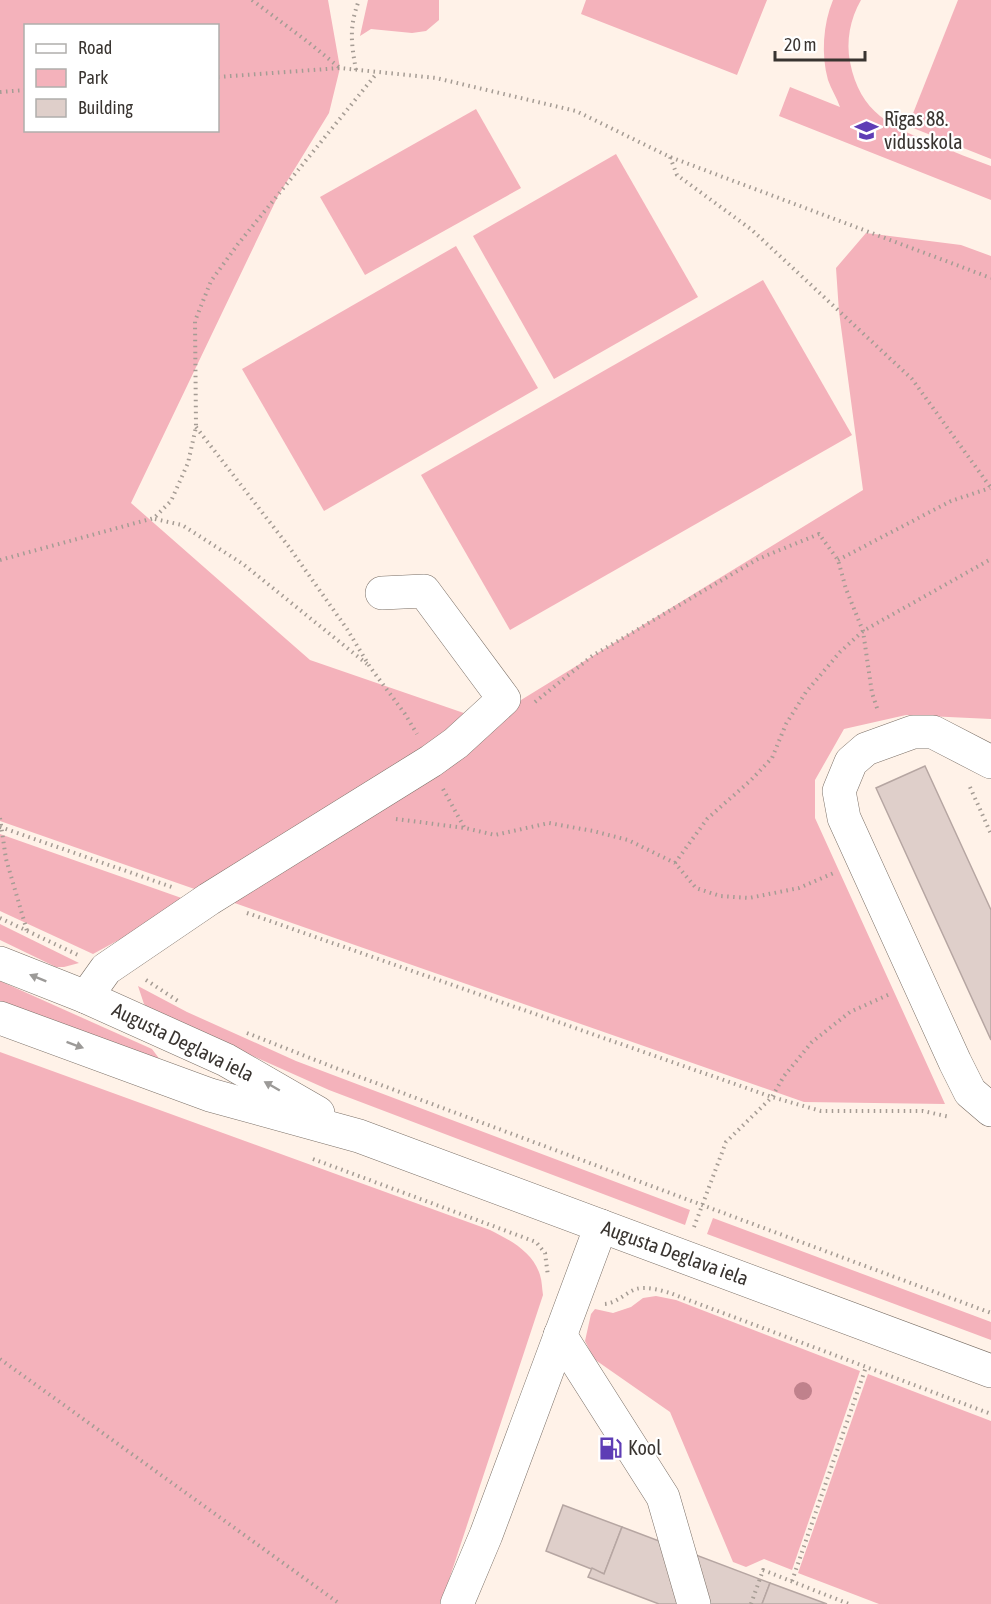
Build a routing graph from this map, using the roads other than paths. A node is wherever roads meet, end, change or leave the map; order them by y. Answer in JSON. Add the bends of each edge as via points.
{"nodes":[{"id":1,"x":382,"y":593,"type":"dead end"},
{"id":2,"x":991,"y":762,"type":"edge"},
{"id":3,"x":0,"y":963,"type":"edge"},
{"id":4,"x":86,"y":997,"type":"junction"},
{"id":5,"x":0,"y":1018,"type":"edge"},
{"id":6,"x":991,"y":1110,"type":"edge"},
{"id":7,"x":359,"y":1136,"type":"junction"},
{"id":8,"x":601,"y":1226,"type":"junction"},
{"id":9,"x":560,"y":1335,"type":"junction"},
{"id":10,"x":991,"y":1371,"type":"edge"},
{"id":11,"x":458,"y":1604,"type":"edge"},
{"id":12,"x":694,"y":1604,"type":"edge"}],
"edges":[{"from":1,"to":4,"type":"main road","via":[[424,591],[504,699],[431,761],[209,899],[106,969]]},
{"from":2,"to":6,"type":"main road","via":[[933,732],[913,732],[867,749],[851,762],[839,791],[844,818],[970,1092]]},
{"from":4,"to":3,"type":"main road","name":"Augusta Deglava iela","one_way":true},
{"from":7,"to":4,"type":"main road","name":"Augusta Deglava iela","one_way":true,"via":[[226,1060]]},
{"from":5,"to":7,"type":"main road","name":"Augusta Deglava iela","one_way":true,"via":[[210,1095]]},
{"from":7,"to":8,"type":"main road","name":"Augusta Deglava iela"},
{"from":8,"to":9,"type":"main road"},
{"from":8,"to":10,"type":"main road","name":"Augusta Deglava iela"},
{"from":9,"to":11,"type":"main road"},
{"from":9,"to":12,"type":"main road","via":[[663,1497]]}]}
